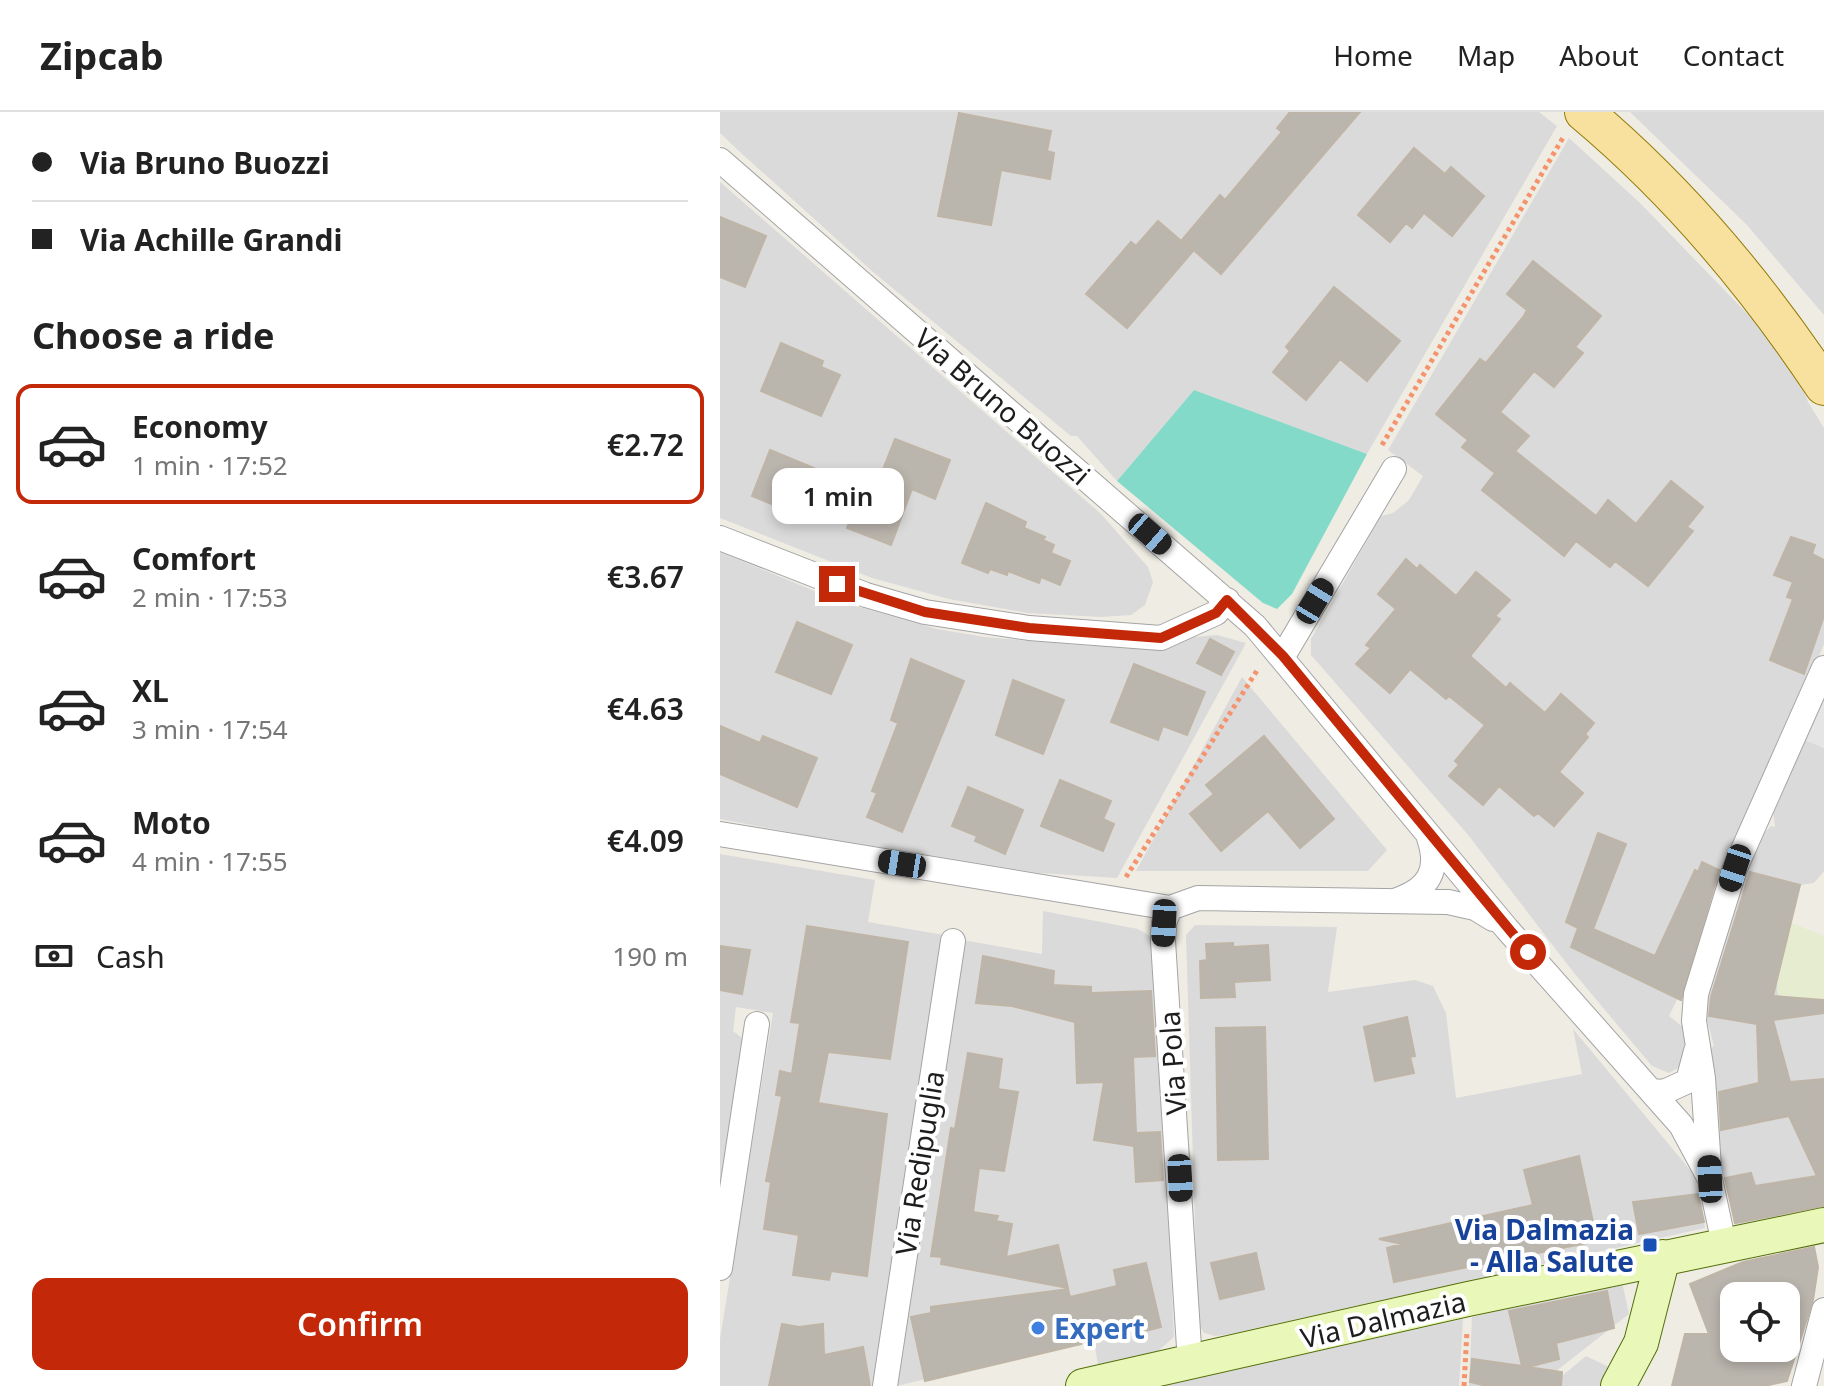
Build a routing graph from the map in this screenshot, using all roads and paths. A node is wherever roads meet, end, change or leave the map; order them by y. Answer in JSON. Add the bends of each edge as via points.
{"nodes":[{"id":1,"x":1575,"y":121,"type":"edge"},
{"id":2,"x":720,"y":160,"type":"edge"},
{"id":3,"x":1824,"y":386,"type":"edge"},
{"id":4,"x":1387,"y":459,"type":"joint"},
{"id":5,"x":720,"y":538,"type":"edge"},
{"id":6,"x":1227,"y":600,"type":"junction"},
{"id":7,"x":1274,"y":657,"type":"junction"},
{"id":8,"x":1824,"y":668,"type":"edge"},
{"id":9,"x":720,"y":834,"type":"edge"},
{"id":10,"x":1428,"y":835,"type":"junction"},
{"id":11,"x":1114,"y":899,"type":"junction"},
{"id":12,"x":1394,"y":901,"type":"junction"},
{"id":13,"x":1170,"y":908,"type":"junction"},
{"id":14,"x":1507,"y":929,"type":"junction"},
{"id":15,"x":953,"y":941,"type":"dead end"},
{"id":16,"x":757,"y":1024,"type":"dead end"},
{"id":17,"x":1697,"y":1044,"type":"junction"},
{"id":18,"x":1651,"y":1091,"type":"junction"},
{"id":19,"x":1710,"y":1179,"type":"junction"},
{"id":20,"x":1824,"y":1225,"type":"edge"},
{"id":21,"x":1724,"y":1244,"type":"junction"},
{"id":22,"x":1663,"y":1257,"type":"junction"},
{"id":23,"x":720,"y":1268,"type":"edge"},
{"id":24,"x":1824,"y":1310,"type":"edge"},
{"id":25,"x":1466,"y":1341,"type":"dead end"},
{"id":26,"x":1190,"y":1363,"type":"junction"},
{"id":27,"x":885,"y":1386,"type":"edge"},
{"id":28,"x":1083,"y":1386,"type":"edge"},
{"id":29,"x":1464,"y":1386,"type":"edge"},
{"id":30,"x":1618,"y":1386,"type":"edge"},
{"id":31,"x":1804,"y":1386,"type":"edge"}],
"edges":[{"from":1,"to":3,"type":"main road","via":[[1676,199]]},
{"from":1,"to":4,"type":"path"},
{"from":2,"to":6,"type":"street","name":"Via Bruno Buozzi"},
{"from":4,"to":7,"type":"street"},
{"from":5,"to":6,"type":"street","via":[[866,595],[925,612],[1029,628],[1161,638],[1216,613]]},
{"from":6,"to":7,"type":"street","name":"Via Bruno Buozzi"},
{"from":7,"to":10,"type":"street","name":"Via Bruno Buozzi"},
{"from":7,"to":11,"type":"path"},
{"from":8,"to":17,"type":"street","via":[[1735,868],[1696,994]]},
{"from":9,"to":11,"type":"street"},
{"from":10,"to":12,"type":"street","via":[[1433,873],[1417,892]]},
{"from":10,"to":14,"type":"street","name":"Via Bruno Buozzi"},
{"from":11,"to":13,"type":"street"},
{"from":12,"to":13,"type":"street","via":[[1198,898]]},
{"from":12,"to":14,"type":"street","via":[[1462,903]]},
{"from":13,"to":26,"type":"street","name":"Via Pola","via":[[1163,941]]},
{"from":14,"to":18,"type":"street","name":"Via Bruno Buozzi"},
{"from":15,"to":27,"type":"street","name":"Via Redipuglia"},
{"from":16,"to":23,"type":"street"},
{"from":17,"to":18,"type":"street","via":[[1688,1081],[1664,1092]]},
{"from":17,"to":19,"type":"street"},
{"from":18,"to":19,"type":"street","name":"Via Bruno Buozzi","via":[[1692,1141]]},
{"from":19,"to":21,"type":"street","name":"Via Bruno Buozzi"},
{"from":20,"to":21,"type":"street","name":"Via Dalmazia"},
{"from":21,"to":22,"type":"street","name":"Via Dalmazia"},
{"from":22,"to":26,"type":"street","name":"Via Dalmazia"},
{"from":22,"to":30,"type":"street","via":[[1641,1343]]},
{"from":24,"to":31,"type":"street"},
{"from":25,"to":29,"type":"path"},
{"from":26,"to":28,"type":"street","name":"Via Dalmazia"}]}
